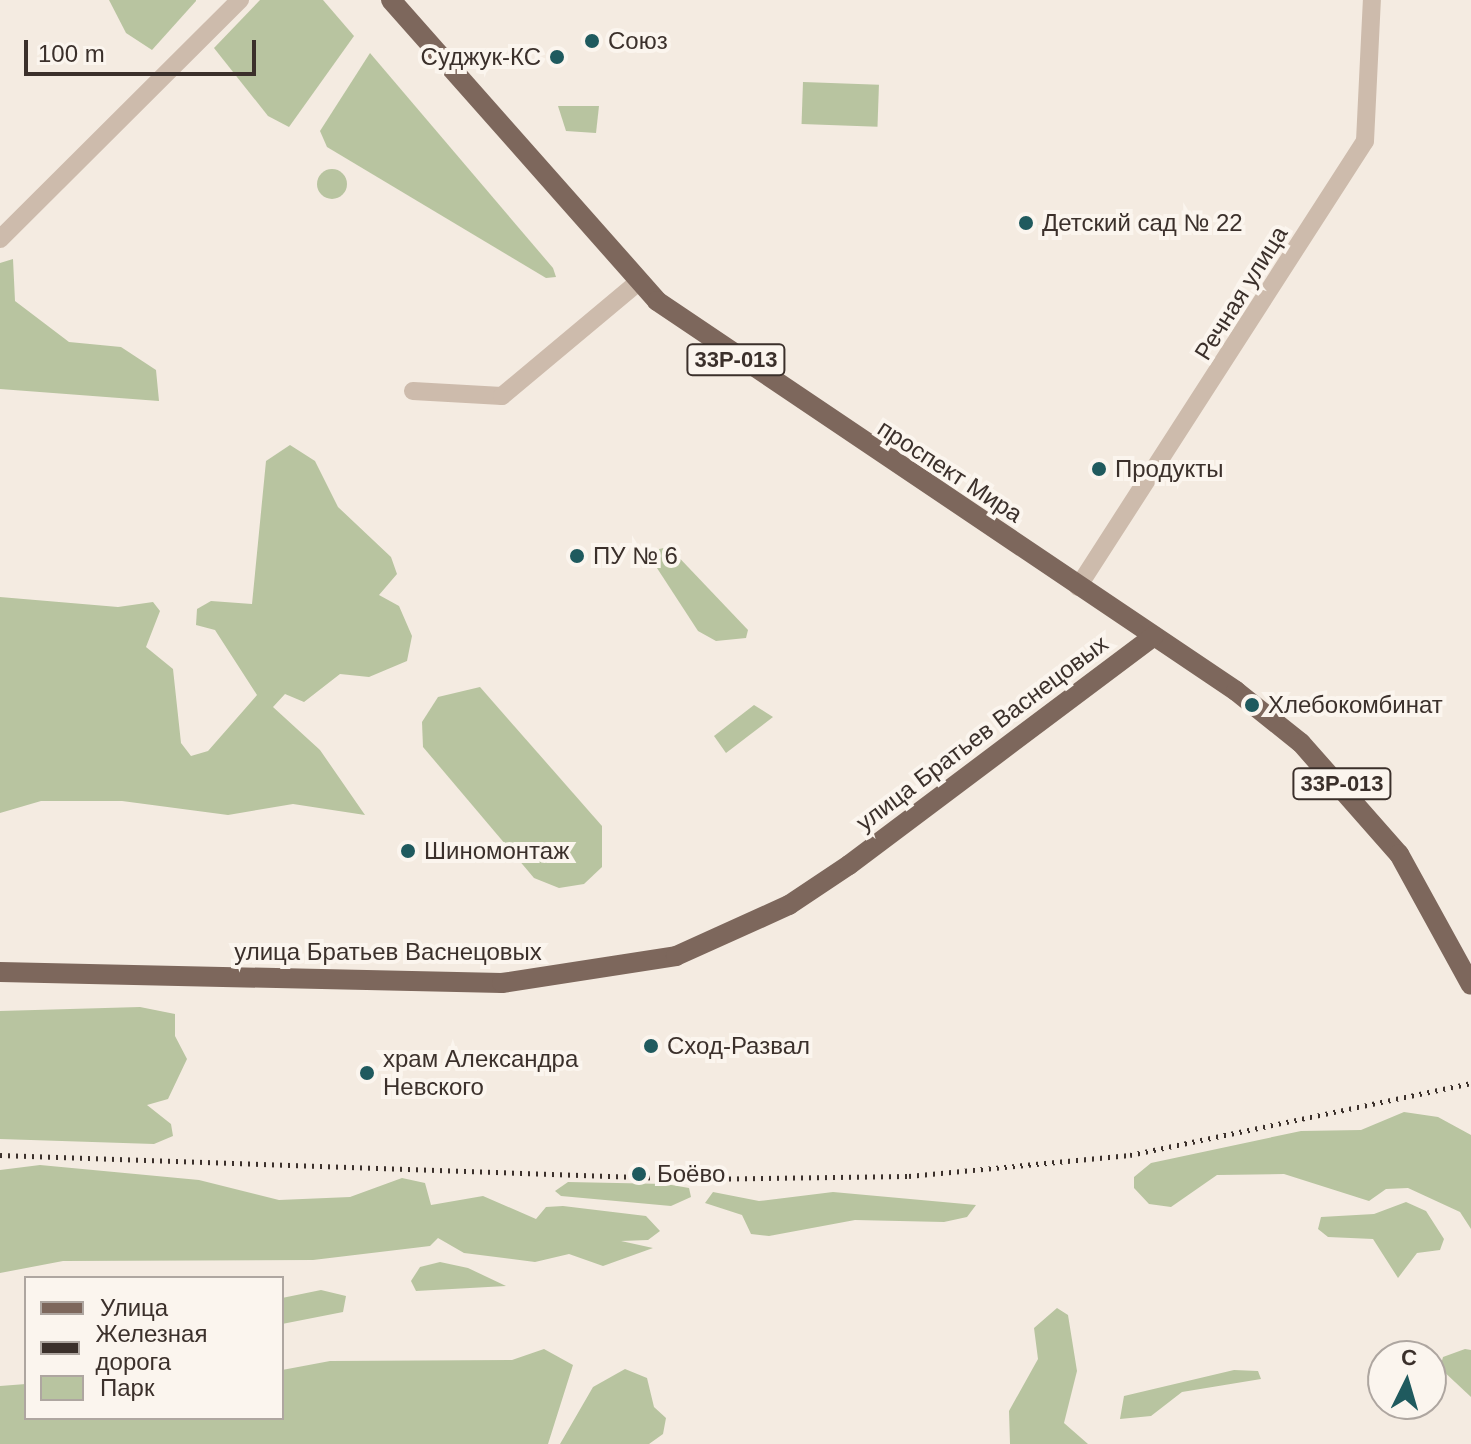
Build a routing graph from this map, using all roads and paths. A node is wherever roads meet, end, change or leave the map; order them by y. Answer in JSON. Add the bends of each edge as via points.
{"nodes":[{"id":1,"x":240,"y":0,"type":"edge"},
{"id":2,"x":391,"y":0,"type":"edge"},
{"id":3,"x":1372,"y":0,"type":"edge"},
{"id":4,"x":0,"y":239,"type":"edge"},
{"id":5,"x":636,"y":284,"type":"junction"},
{"id":6,"x":413,"y":391,"type":"dead end"},
{"id":7,"x":1078,"y":587,"type":"junction"},
{"id":8,"x":1154,"y":636,"type":"junction"},
{"id":9,"x":0,"y":972,"type":"edge"},
{"id":10,"x":1471,"y":985,"type":"edge"}],
"edges":[{"from":1,"to":4,"type":"street"},
{"from":2,"to":5,"type":"main road","name":"проспект Мира","number":"33Р-013"},
{"from":3,"to":7,"type":"street","name":"Речная улица","via":[[1365,141]]},
{"from":5,"to":6,"type":"street","via":[[502,396]]},
{"from":5,"to":7,"type":"main road","name":"проспект Мира","number":"33Р-013","via":[[737,361]]},
{"from":7,"to":8,"type":"main road","name":"проспект Мира","number":"33Р-013"},
{"from":8,"to":9,"type":"main road","name":"улица Братьев Васнецовых","via":[[829,879],[789,905],[676,956],[502,983]]},
{"from":8,"to":10,"type":"main road","name":"проспект Мира","number":"33Р-013","via":[[1236,691],[1341,782],[1399,854]]}]}
